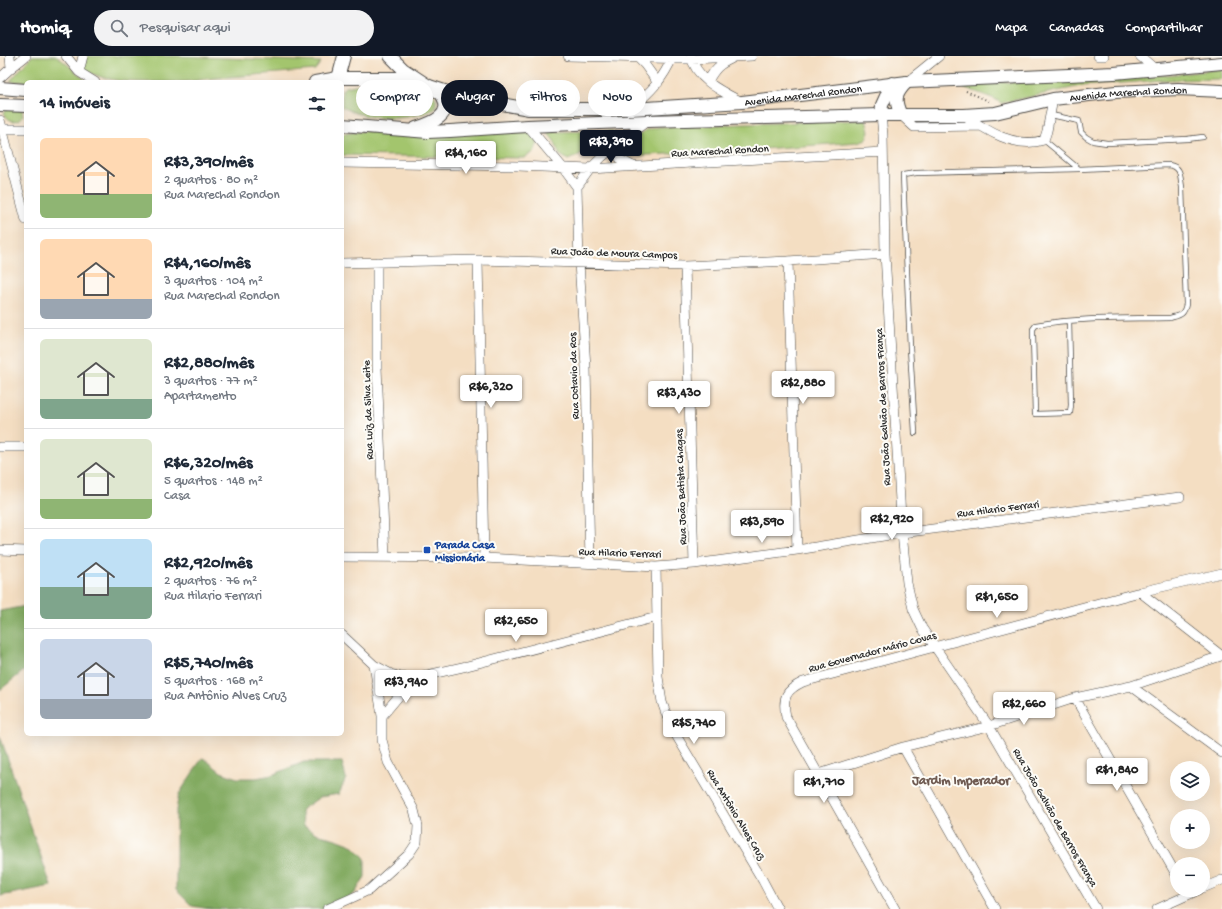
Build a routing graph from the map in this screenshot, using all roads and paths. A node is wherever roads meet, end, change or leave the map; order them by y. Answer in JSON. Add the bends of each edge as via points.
{"nodes":[{"id":1,"x":10,"y":56,"type":"edge"},
{"id":2,"x":26,"y":56,"type":"edge"},
{"id":3,"x":66,"y":56,"type":"edge"},
{"id":4,"x":83,"y":56,"type":"edge"},
{"id":5,"x":344,"y":56,"type":"edge"},
{"id":6,"x":390,"y":56,"type":"edge"},
{"id":7,"x":568,"y":56,"type":"edge"},
{"id":8,"x":752,"y":56,"type":"edge"},
{"id":9,"x":939,"y":56,"type":"edge"},
{"id":10,"x":1098,"y":56,"type":"edge"},
{"id":11,"x":1104,"y":56,"type":"edge"},
{"id":12,"x":1140,"y":56,"type":"edge"},
{"id":13,"x":737,"y":57,"type":"junction"},
{"id":14,"x":638,"y":58,"type":"junction"},
{"id":15,"x":673,"y":58,"type":"edge"},
{"id":16,"x":691,"y":58,"type":"edge"},
{"id":17,"x":1217,"y":61,"type":"edge"},
{"id":18,"x":11,"y":68,"type":"junction"},
{"id":19,"x":1156,"y":70,"type":"junction"},
{"id":20,"x":79,"y":72,"type":"junction"},
{"id":21,"x":0,"y":78,"type":"edge"},
{"id":22,"x":92,"y":80,"type":"edge"},
{"id":23,"x":338,"y":80,"type":"edge"},
{"id":24,"x":408,"y":80,"type":"edge"},
{"id":25,"x":420,"y":80,"type":"edge"},
{"id":26,"x":708,"y":81,"type":"junction"},
{"id":27,"x":907,"y":82,"type":"junction"},
{"id":28,"x":658,"y":83,"type":"junction"},
{"id":29,"x":892,"y":83,"type":"junction"},
{"id":30,"x":433,"y":87,"type":"edge"},
{"id":31,"x":0,"y":88,"type":"edge"},
{"id":32,"x":433,"y":89,"type":"edge"},
{"id":33,"x":24,"y":90,"type":"edge"},
{"id":34,"x":1222,"y":90,"type":"edge"},
{"id":35,"x":964,"y":91,"type":"dead end"},
{"id":36,"x":646,"y":96,"type":"edge"},
{"id":37,"x":1053,"y":99,"type":"junction"},
{"id":38,"x":742,"y":102,"type":"junction"},
{"id":39,"x":0,"y":104,"type":"edge"},
{"id":40,"x":24,"y":106,"type":"edge"},
{"id":41,"x":646,"y":108,"type":"edge"},
{"id":42,"x":588,"y":109,"type":"edge"},
{"id":43,"x":995,"y":112,"type":"junction"},
{"id":44,"x":881,"y":115,"type":"junction"},
{"id":45,"x":901,"y":115,"type":"junction"},
{"id":46,"x":964,"y":115,"type":"junction"},
{"id":47,"x":1050,"y":115,"type":"junction"},
{"id":48,"x":344,"y":119,"type":"edge"},
{"id":49,"x":0,"y":120,"type":"edge"},
{"id":50,"x":647,"y":121,"type":"junction"},
{"id":51,"x":344,"y":125,"type":"edge"},
{"id":52,"x":528,"y":126,"type":"junction"},
{"id":53,"x":980,"y":126,"type":"junction"},
{"id":54,"x":362,"y":127,"type":"junction"},
{"id":55,"x":3,"y":129,"type":"junction"},
{"id":56,"x":24,"y":129,"type":"edge"},
{"id":57,"x":409,"y":130,"type":"junction"},
{"id":58,"x":1203,"y":137,"type":"dead end"},
{"id":59,"x":1044,"y":140,"type":"junction"},
{"id":60,"x":618,"y":144,"type":"junction"},
{"id":61,"x":4,"y":149,"type":"edge"},
{"id":62,"x":883,"y":152,"type":"junction"},
{"id":63,"x":344,"y":163,"type":"edge"},
{"id":64,"x":634,"y":167,"type":"junction"},
{"id":65,"x":563,"y":168,"type":"junction"},
{"id":66,"x":590,"y":169,"type":"junction"},
{"id":67,"x":1079,"y":169,"type":"junction"},
{"id":68,"x":577,"y":187,"type":"junction"},
{"id":69,"x":24,"y":214,"type":"edge"},
{"id":70,"x":886,"y":254,"type":"junction"},
{"id":71,"x":478,"y":260,"type":"junction"},
{"id":72,"x":788,"y":261,"type":"junction"},
{"id":73,"x":377,"y":262,"type":"junction"},
{"id":74,"x":344,"y":263,"type":"edge"},
{"id":75,"x":579,"y":263,"type":"junction"},
{"id":76,"x":685,"y":266,"type":"junction"},
{"id":77,"x":1068,"y":321,"type":"junction"},
{"id":78,"x":915,"y":433,"type":"dead end"},
{"id":79,"x":0,"y":447,"type":"edge"},
{"id":80,"x":24,"y":447,"type":"edge"},
{"id":81,"x":1180,"y":497,"type":"dead end"},
{"id":82,"x":902,"y":533,"type":"junction"},
{"id":83,"x":0,"y":550,"type":"edge"},
{"id":84,"x":797,"y":550,"type":"junction"},
{"id":85,"x":24,"y":551,"type":"edge"},
{"id":86,"x":344,"y":557,"type":"edge"},
{"id":87,"x":385,"y":557,"type":"junction"},
{"id":88,"x":484,"y":558,"type":"junction"},
{"id":89,"x":590,"y":563,"type":"junction"},
{"id":90,"x":694,"y":564,"type":"junction"},
{"id":91,"x":656,"y":567,"type":"junction"},
{"id":92,"x":1222,"y":573,"type":"edge"},
{"id":93,"x":1140,"y":592,"type":"junction"},
{"id":94,"x":657,"y":617,"type":"junction"},
{"id":95,"x":344,"y":637,"type":"edge"},
{"id":96,"x":934,"y":647,"type":"junction"},
{"id":97,"x":1222,"y":656,"type":"edge"},
{"id":98,"x":374,"y":665,"type":"junction"},
{"id":99,"x":414,"y":678,"type":"junction"},
{"id":100,"x":1130,"y":686,"type":"junction"},
{"id":101,"x":1075,"y":698,"type":"junction"},
{"id":102,"x":382,"y":716,"type":"junction"},
{"id":103,"x":989,"y":726,"type":"junction"},
{"id":104,"x":903,"y":747,"type":"junction"},
{"id":105,"x":1222,"y":753,"type":"edge"},
{"id":106,"x":819,"y":774,"type":"junction"},
{"id":107,"x":1170,"y":864,"type":"edge"},
{"id":108,"x":1222,"y":880,"type":"edge"},
{"id":109,"x":1210,"y":885,"type":"edge"},
{"id":110,"x":1177,"y":897,"type":"edge"},
{"id":111,"x":327,"y":909,"type":"edge"},
{"id":112,"x":778,"y":909,"type":"edge"},
{"id":113,"x":895,"y":909,"type":"edge"},
{"id":114,"x":995,"y":909,"type":"edge"},
{"id":115,"x":1096,"y":909,"type":"edge"},
{"id":116,"x":1157,"y":909,"type":"edge"}],
"edges":[{"from":1,"to":18,"type":"street"},
{"from":2,"to":18,"type":"street"},
{"from":3,"to":20,"type":"street"},
{"from":4,"to":20,"type":"street"},
{"from":5,"to":23,"type":"main road"},
{"from":6,"to":25,"type":"main road"},
{"from":7,"to":14,"type":"street"},
{"from":8,"to":13,"type":"street"},
{"from":9,"to":27,"type":"street"},
{"from":10,"to":11,"type":"street"},
{"from":12,"to":19,"type":"street"},
{"from":13,"to":16,"type":"street"},
{"from":13,"to":26,"type":"street","via":[[721,64]]},
{"from":14,"to":15,"type":"street"},
{"from":14,"to":28,"type":"street"},
{"from":15,"to":16,"type":"street"},
{"from":15,"to":28,"type":"street"},
{"from":16,"to":26,"type":"street"},
{"from":17,"to":19,"type":"main road","name":"Avenida Marechal Rondon"},
{"from":18,"to":21,"type":"street"},
{"from":19,"to":27,"type":"main road","name":"Avenida Marechal Rondon"},
{"from":20,"to":22,"type":"street"},
{"from":23,"to":24,"type":"main road","name":"Avenida Marechal Rondon"},
{"from":26,"to":38,"type":"street","via":[[720,91]]},
{"from":27,"to":29,"type":"main road","name":"Avenida Marechal Rondon"},
{"from":27,"to":45,"type":"main road","via":[[898,91],[896,106]]},
{"from":28,"to":36,"type":"street"},
{"from":29,"to":38,"type":"main road","name":"Avenida Marechal Rondon"},
{"from":29,"to":44,"type":"main road","via":[[882,105]]},
{"from":30,"to":42,"type":"main road","name":"Avenida Marechal Rondon","via":[[463,97],[529,109]]},
{"from":31,"to":33,"type":"main road"},
{"from":32,"to":57,"type":"main road","via":[[445,100],[444,113],[441,118]]},
{"from":34,"to":37,"type":"main road","name":"Avenida Marechal Rondon","via":[[1178,89]]},
{"from":35,"to":43,"type":"path","via":[[993,102]]},
{"from":37,"to":43,"type":"main road","name":"Avenida Marechal Rondon"},
{"from":37,"to":47,"type":"street"},
{"from":38,"to":41,"type":"main road","name":"Avenida Marechal Rondon"},
{"from":39,"to":40,"type":"main road"},
{"from":43,"to":46,"type":"main road","name":"Avenida Marechal Rondon"},
{"from":44,"to":45,"type":"main road","name":"Avenida Marechal Rondon"},
{"from":44,"to":50,"type":"main road","name":"Avenida Marechal Rondon"},
{"from":44,"to":62,"type":"street","name":"Rua João Galvão de Barros França"},
{"from":45,"to":46,"type":"main road","name":"Avenida Marechal Rondon"},
{"from":45,"to":53,"type":"street","via":[[914,127]]},
{"from":46,"to":53,"type":"street"},
{"from":47,"to":58,"type":"lane","via":[[1079,121],[1081,132],[1093,141],[1107,143]]},
{"from":47,"to":59,"type":"street"},
{"from":48,"to":54,"type":"main road"},
{"from":49,"to":55,"type":"street"},
{"from":50,"to":52,"type":"main road","name":"Avenida Marechal Rondon"},
{"from":50,"to":60,"type":"street"},
{"from":51,"to":54,"type":"main road","name":"Avenida Marechal Rondon"},
{"from":52,"to":57,"type":"main road","name":"Avenida Marechal Rondon","via":[[450,131]]},
{"from":52,"to":65,"type":"street"},
{"from":53,"to":59,"type":"street","via":[[1019,142]]},
{"from":54,"to":57,"type":"main road","name":"Avenida Marechal Rondon"},
{"from":55,"to":56,"type":"street"},
{"from":55,"to":61,"type":"street"},
{"from":59,"to":67,"type":"lane"},
{"from":60,"to":64,"type":"street","via":[[617,154],[621,160]]},
{"from":60,"to":66,"type":"street"},
{"from":61,"to":69,"type":"street"},
{"from":62,"to":64,"type":"street","name":"Rua Marechal Rondon"},
{"from":62,"to":70,"type":"street","name":"Rua João Galvão de Barros França"},
{"from":63,"to":65,"type":"street","name":"Rua Marechal Rondon"},
{"from":64,"to":66,"type":"street","name":"Rua Marechal Rondon"},
{"from":65,"to":66,"type":"street","name":"Rua Marechal Rondon"},
{"from":65,"to":68,"type":"street"},
{"from":66,"to":68,"type":"street"},
{"from":67,"to":77,"type":"lane","via":[[1169,165],[1177,168],[1182,187],[1186,304],[1184,312],[1170,318]]},
{"from":67,"to":78,"type":"lane","via":[[903,175]]},
{"from":68,"to":75,"type":"street","name":"Rua Octavio da Ros"},
{"from":70,"to":72,"type":"street","name":"Rua João de Moura Campos"},
{"from":70,"to":82,"type":"street","name":"Rua João Galvão de Barros França"},
{"from":71,"to":73,"type":"street","name":"Rua João de Moura Campos"},
{"from":71,"to":75,"type":"street","name":"Rua João de Moura Campos"},
{"from":71,"to":88,"type":"street"},
{"from":72,"to":76,"type":"street","name":"Rua João de Moura Campos"},
{"from":72,"to":84,"type":"street"},
{"from":73,"to":74,"type":"street","name":"Rua João de Moura Campos"},
{"from":73,"to":87,"type":"street","name":"Rua Luiz da Silva Leite","via":[[377,367]]},
{"from":75,"to":76,"type":"street","name":"Rua João de Moura Campos"},
{"from":75,"to":89,"type":"street","name":"Rua Octavio da Ros","via":[[586,367]]},
{"from":76,"to":90,"type":"street","name":"Rua João Batista Chagas"},
{"from":77,"to":77,"type":"lane","via":[[1036,325],[1033,329],[1035,414],[1070,413]]},
{"from":79,"to":80,"type":"street"},
{"from":81,"to":82,"type":"street","name":"Rua Hilario Ferrari"},
{"from":82,"to":84,"type":"street","name":"Rua Hilario Ferrari"},
{"from":82,"to":96,"type":"street","name":"Rua João Galvão de Barros França","via":[[907,583],[913,610]]},
{"from":83,"to":85,"type":"street"},
{"from":84,"to":90,"type":"street","name":"Rua Hilario Ferrari"},
{"from":86,"to":87,"type":"street","name":"Rua Hilario Ferrari"},
{"from":87,"to":88,"type":"street","name":"Rua Hilario Ferrari"},
{"from":88,"to":89,"type":"street","name":"Rua Hilario Ferrari"},
{"from":89,"to":91,"type":"street","name":"Rua Hilario Ferrari"},
{"from":90,"to":91,"type":"street","name":"Rua Hilario Ferrari"},
{"from":91,"to":94,"type":"street","name":"Rua Antônio Alves Cruz"},
{"from":92,"to":93,"type":"street","name":"Rua Governador Mário Covas"},
{"from":93,"to":96,"type":"street","name":"Rua Governador Mário Covas"},
{"from":93,"to":97,"type":"street"},
{"from":94,"to":99,"type":"street"},
{"from":94,"to":112,"type":"street","name":"Rua Antônio Alves Cruz","via":[[658,677],[662,702],[670,725]]},
{"from":95,"to":98,"type":"street"},
{"from":96,"to":103,"type":"street","name":"Rua João Galvão de Barros França"},
{"from":96,"to":106,"type":"street","name":"Rua Governador Mário Covas","via":[[803,682],[786,694],[786,717]]},
{"from":97,"to":100,"type":"street"},
{"from":98,"to":99,"type":"street","via":[[391,674]]},
{"from":98,"to":102,"type":"street"},
{"from":99,"to":102,"type":"street"},
{"from":100,"to":101,"type":"street"},
{"from":100,"to":105,"type":"street"},
{"from":101,"to":103,"type":"street"},
{"from":101,"to":107,"type":"street"},
{"from":102,"to":111,"type":"street","via":[[382,740],[388,762],[414,810],[418,826],[417,842],[409,854],[369,890]]},
{"from":103,"to":104,"type":"street"},
{"from":103,"to":115,"type":"street","name":"Rua João Galvão de Barros França"},
{"from":104,"to":106,"type":"street"},
{"from":104,"to":114,"type":"street"},
{"from":106,"to":113,"type":"street"},
{"from":108,"to":109,"type":"street"},
{"from":110,"to":116,"type":"street"}]}
